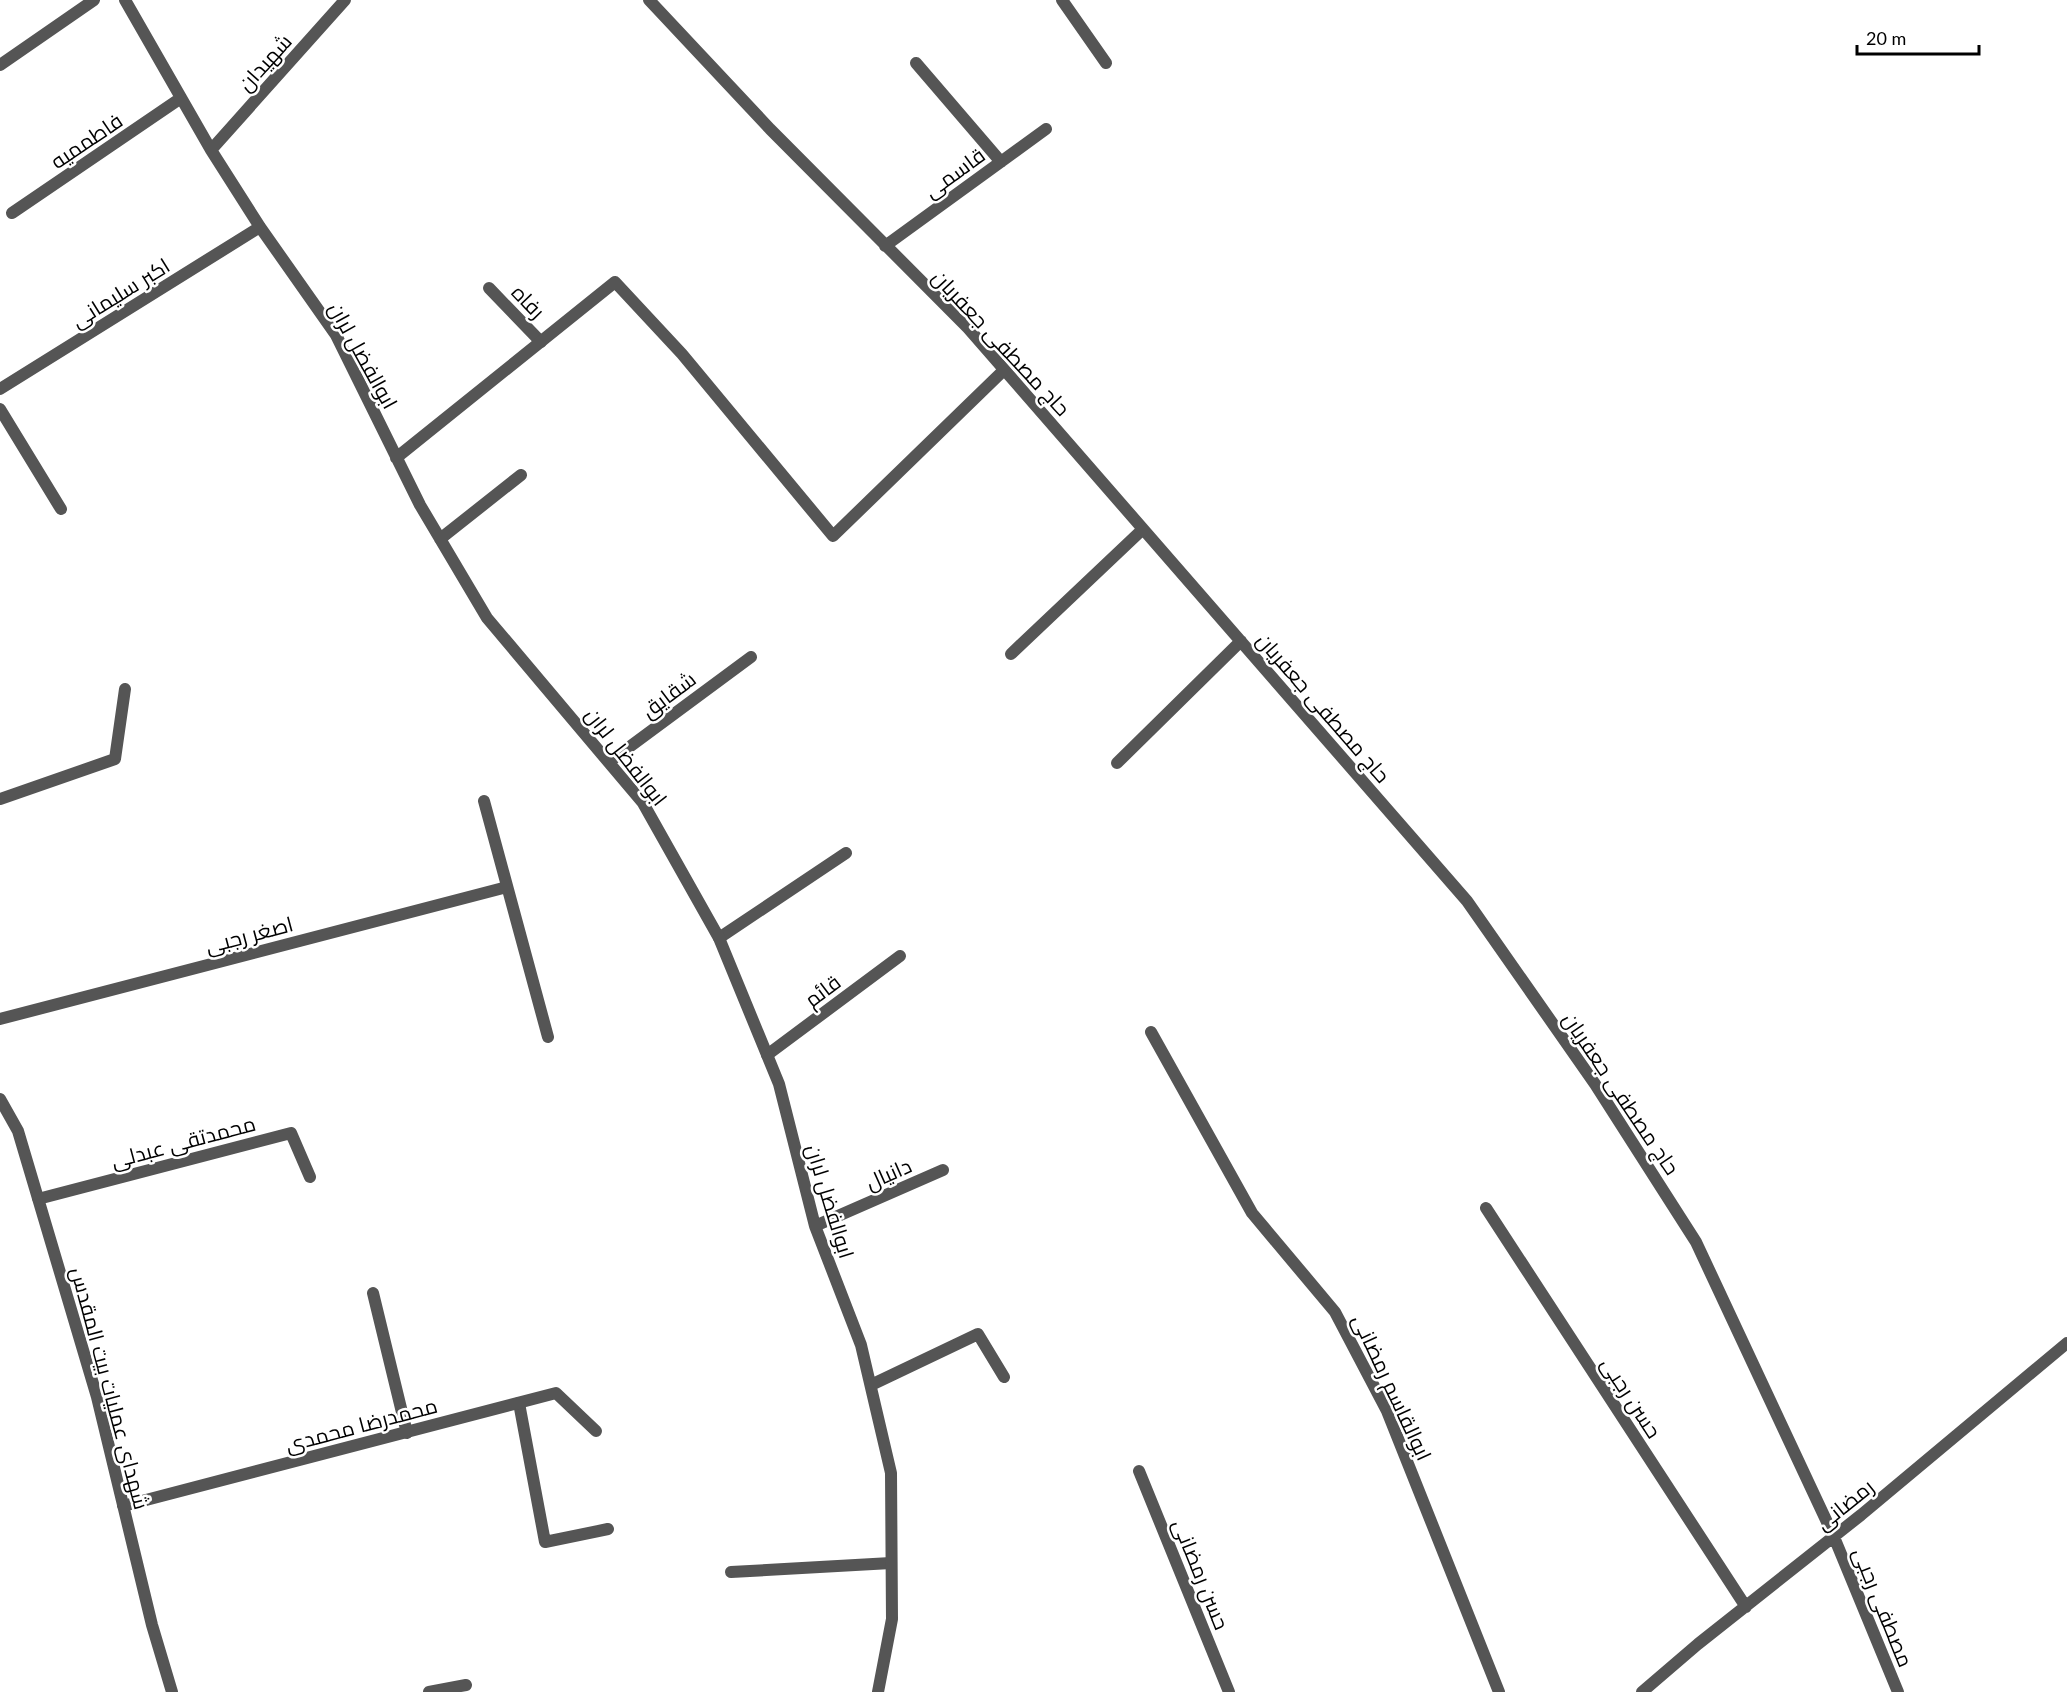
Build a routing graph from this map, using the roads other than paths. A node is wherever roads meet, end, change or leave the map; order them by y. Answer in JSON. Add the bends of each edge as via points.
{"nodes":[{"id":1,"x":94,"y":0,"type":"edge"},
{"id":2,"x":125,"y":0,"type":"edge"},
{"id":3,"x":345,"y":0,"type":"edge"},
{"id":4,"x":649,"y":0,"type":"edge"},
{"id":5,"x":1062,"y":0,"type":"edge"},
{"id":6,"x":916,"y":63,"type":"dead end"},
{"id":7,"x":1106,"y":63,"type":"dead end"},
{"id":8,"x":0,"y":65,"type":"edge"},
{"id":9,"x":182,"y":98,"type":"junction"},
{"id":10,"x":1046,"y":129,"type":"dead end"},
{"id":11,"x":211,"y":150,"type":"junction"},
{"id":12,"x":1001,"y":162,"type":"junction"},
{"id":13,"x":12,"y":213,"type":"dead end"},
{"id":14,"x":260,"y":227,"type":"junction"},
{"id":15,"x":885,"y":246,"type":"junction"},
{"id":16,"x":489,"y":288,"type":"dead end"},
{"id":17,"x":541,"y":342,"type":"junction"},
{"id":18,"x":1004,"y":370,"type":"junction"},
{"id":19,"x":0,"y":389,"type":"edge"},
{"id":20,"x":0,"y":409,"type":"edge"},
{"id":21,"x":396,"y":458,"type":"junction"},
{"id":22,"x":520,"y":475,"type":"dead end"},
{"id":23,"x":62,"y":509,"type":"dead end"},
{"id":24,"x":1143,"y":529,"type":"junction"},
{"id":25,"x":440,"y":538,"type":"junction"},
{"id":26,"x":1241,"y":641,"type":"junction"},
{"id":27,"x":1011,"y":654,"type":"dead end"},
{"id":28,"x":751,"y":657,"type":"dead end"},
{"id":29,"x":125,"y":689,"type":"dead end"},
{"id":30,"x":609,"y":762,"type":"junction"},
{"id":31,"x":1117,"y":763,"type":"dead end"},
{"id":32,"x":0,"y":799,"type":"edge"},
{"id":33,"x":484,"y":801,"type":"dead end"},
{"id":34,"x":846,"y":854,"type":"dead end"},
{"id":35,"x":507,"y":887,"type":"junction"},
{"id":36,"x":719,"y":938,"type":"junction"},
{"id":37,"x":900,"y":956,"type":"dead end"},
{"id":38,"x":0,"y":1018,"type":"edge"},
{"id":39,"x":1151,"y":1032,"type":"dead end"},
{"id":40,"x":548,"y":1037,"type":"dead end"},
{"id":41,"x":767,"y":1055,"type":"junction"},
{"id":42,"x":0,"y":1099,"type":"edge"},
{"id":43,"x":943,"y":1170,"type":"dead end"},
{"id":44,"x":309,"y":1177,"type":"dead end"},
{"id":45,"x":38,"y":1199,"type":"junction"},
{"id":46,"x":1486,"y":1208,"type":"dead end"},
{"id":47,"x":815,"y":1226,"type":"junction"},
{"id":48,"x":373,"y":1293,"type":"dead end"},
{"id":49,"x":2067,"y":1343,"type":"edge"},
{"id":50,"x":1004,"y":1377,"type":"dead end"},
{"id":51,"x":871,"y":1385,"type":"junction"},
{"id":52,"x":519,"y":1403,"type":"junction"},
{"id":53,"x":596,"y":1431,"type":"dead end"},
{"id":54,"x":406,"y":1432,"type":"junction"},
{"id":55,"x":1139,"y":1472,"type":"dead end"},
{"id":56,"x":123,"y":1506,"type":"junction"},
{"id":57,"x":608,"y":1529,"type":"dead end"},
{"id":58,"x":1834,"y":1537,"type":"junction"},
{"id":59,"x":891,"y":1563,"type":"junction"},
{"id":60,"x":731,"y":1572,"type":"dead end"},
{"id":61,"x":1746,"y":1607,"type":"junction"},
{"id":62,"x":466,"y":1685,"type":"dead end"},
{"id":63,"x":172,"y":1692,"type":"edge"},
{"id":64,"x":429,"y":1692,"type":"edge"},
{"id":65,"x":878,"y":1692,"type":"edge"},
{"id":66,"x":1229,"y":1692,"type":"edge"},
{"id":67,"x":1499,"y":1692,"type":"edge"},
{"id":68,"x":1642,"y":1692,"type":"edge"},
{"id":69,"x":1898,"y":1692,"type":"edge"}],
"edges":[{"from":1,"to":8,"type":"street"},
{"from":2,"to":9,"type":"street","name":"ابوالفضل لران"},
{"from":3,"to":11,"type":"street","name":"شهیدان"},
{"from":4,"to":15,"type":"street","name":"حاج مصطفی جعفریان"},
{"from":5,"to":7,"type":"street"},
{"from":6,"to":12,"type":"street"},
{"from":9,"to":11,"type":"street","name":"ابوالفضل لران"},
{"from":9,"to":13,"type":"street","name":"فاطممیه"},
{"from":10,"to":12,"type":"street","name":"قاسمی"},
{"from":11,"to":14,"type":"street","name":"ابوالفضل لران"},
{"from":12,"to":15,"type":"street","name":"قاسمی"},
{"from":14,"to":19,"type":"street","name":"اکبر سلیمانی"},
{"from":14,"to":21,"type":"street","name":"ابوالفضل لران","via":[[336,335]]},
{"from":15,"to":18,"type":"street","name":"حاج مصطفی جعفریان","via":[[968,328]]},
{"from":16,"to":17,"type":"street","name":"رفاه"},
{"from":17,"to":18,"type":"street","via":[[615,282],[682,354],[833,536]]},
{"from":17,"to":21,"type":"street"},
{"from":18,"to":24,"type":"street","name":"حاج مصطفی جعفریان"},
{"from":20,"to":23,"type":"street"},
{"from":21,"to":25,"type":"street","name":"ابوالفضل لران"},
{"from":22,"to":25,"type":"street"},
{"from":24,"to":26,"type":"street","name":"حاج مصطفی جعفریان"},
{"from":24,"to":27,"type":"street"},
{"from":25,"to":30,"type":"street","name":"ابوالفضل لران","via":[[487,618]]},
{"from":26,"to":31,"type":"street"},
{"from":26,"to":58,"type":"street","name":"حاج مصطفی جعفریان","via":[[1467,901],[1595,1084],[1696,1242]]},
{"from":28,"to":30,"type":"street","name":"شقایق"},
{"from":29,"to":32,"type":"street","via":[[115,759]]},
{"from":30,"to":36,"type":"street","name":"ابوالفضل لران","via":[[643,803]]},
{"from":33,"to":35,"type":"street"},
{"from":34,"to":36,"type":"street"},
{"from":35,"to":38,"type":"street","name":"اصغر رجبی"},
{"from":35,"to":40,"type":"street"},
{"from":36,"to":41,"type":"street","name":"ابوالفضل لران"},
{"from":37,"to":41,"type":"street","name":"قائم"},
{"from":39,"to":67,"type":"street","name":"ابوالقاسم رمضانی","via":[[1252,1213],[1341,1322],[1387,1411]]},
{"from":41,"to":47,"type":"street","name":"ابوالفضل لران","via":[[779,1084]]},
{"from":42,"to":45,"type":"street","name":"شهدای عملیات بیت المقدس","via":[[18,1131]]},
{"from":43,"to":47,"type":"street","name":"دانیال"},
{"from":44,"to":45,"type":"street","name":"محمدتقی عبدلی","via":[[291,1133]]},
{"from":45,"to":56,"type":"street","name":"شهدای عملیات بیت المقدس","via":[[97,1397]]},
{"from":46,"to":61,"type":"street","name":"حسن رجبی"},
{"from":47,"to":51,"type":"street","name":"ابوالفضل لران","via":[[861,1346]]},
{"from":48,"to":54,"type":"street"},
{"from":49,"to":58,"type":"street","name":"رمضانی"},
{"from":50,"to":51,"type":"street","via":[[978,1334]]},
{"from":51,"to":59,"type":"street","name":"ابوالفضل لران","via":[[891,1473]]},
{"from":52,"to":53,"type":"street","name":"محمدرضا محمدی","via":[[556,1393]]},
{"from":52,"to":54,"type":"street","name":"محمدرضا محمدی"},
{"from":52,"to":57,"type":"street","via":[[545,1542]]},
{"from":54,"to":56,"type":"street","name":"محمدرضا محمدی"},
{"from":55,"to":66,"type":"street","name":"حسن رمضانی"},
{"from":56,"to":63,"type":"street","name":"شهدای عملیات بیت المقدس"},
{"from":58,"to":61,"type":"street","name":"رمضانی"},
{"from":58,"to":69,"type":"street","name":"مصطفی رجبی"},
{"from":59,"to":60,"type":"street"},
{"from":59,"to":65,"type":"street","name":"ابوالفضل لران","via":[[892,1620]]},
{"from":61,"to":68,"type":"street","name":"رمضانی"},
{"from":62,"to":64,"type":"street"}]}
